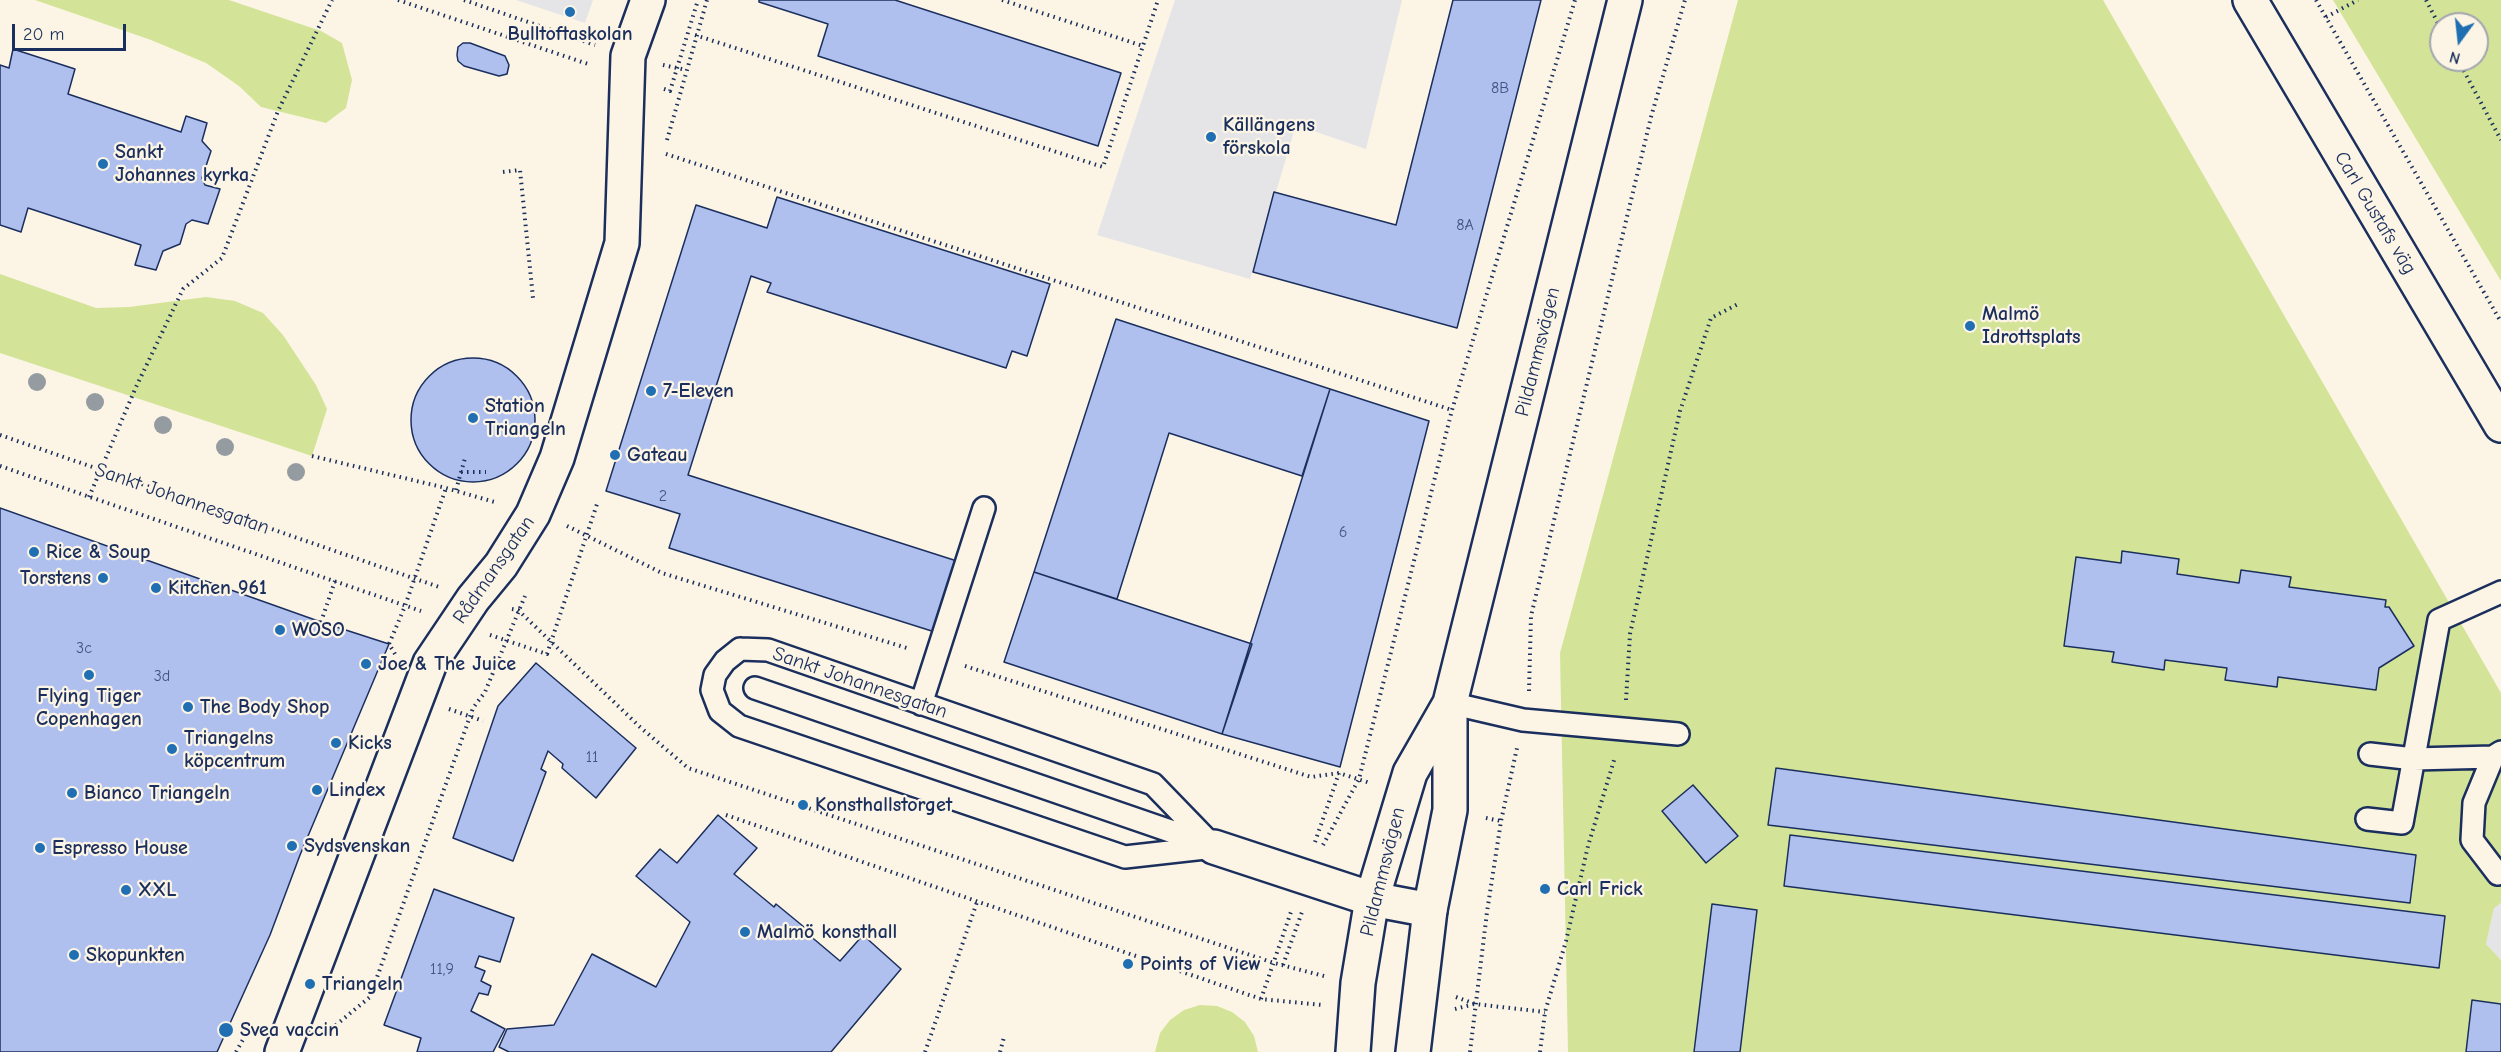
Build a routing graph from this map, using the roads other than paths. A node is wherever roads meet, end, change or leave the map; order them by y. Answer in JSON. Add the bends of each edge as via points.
{"nodes":[{"id":1,"x":648,"y":0,"type":"edge"},
{"id":2,"x":1625,"y":0,"type":"edge"},
{"id":3,"x":2256,"y":2,"type":"edge"},
{"id":4,"x":2501,"y":425,"type":"edge"},
{"id":5,"x":984,"y":508,"type":"dead end"},
{"id":6,"x":2501,"y":592,"type":"edge"},
{"id":7,"x":755,"y":688,"type":"dead end"},
{"id":8,"x":1450,"y":703,"type":"junction"},
{"id":9,"x":921,"y":704,"type":"junction"},
{"id":10,"x":1678,"y":734,"type":"dead end"},
{"id":11,"x":2370,"y":754,"type":"dead end"},
{"id":12,"x":2497,"y":755,"type":"edge"},
{"id":13,"x":2414,"y":759,"type":"junction"},
{"id":14,"x":2367,"y":819,"type":"dead end"},
{"id":15,"x":1214,"y":847,"type":"junction"},
{"id":16,"x":2498,"y":874,"type":"dead end"},
{"id":17,"x":1372,"y":899,"type":"junction"},
{"id":18,"x":1430,"y":910,"type":"junction"},
{"id":19,"x":298,"y":1048,"type":"edge"},
{"id":20,"x":1353,"y":1052,"type":"edge"},
{"id":21,"x":1413,"y":1052,"type":"edge"}],
"edges":[{"from":1,"to":19,"type":"street","name":"Rådmansgatan","via":[[627,67],[622,243],[567,430],[533,514],[430,663],[353,863]]},
{"from":2,"to":8,"type":"street","name":"Pildammsvägen"},
{"from":3,"to":4,"type":"street","name":"Carl Gustafs väg"},
{"from":5,"to":9,"type":"lane"},
{"from":6,"to":13,"type":"lane","via":[[2439,620]]},
{"from":7,"to":15,"type":"lane"},
{"from":8,"to":10,"type":"lane","via":[[1523,720]]},
{"from":8,"to":17,"type":"street","name":"Pildammsvägen","via":[[1410,773]]},
{"from":8,"to":18,"type":"street","name":"Pildammsvägen","via":[[1450,810]]},
{"from":9,"to":15,"type":"lane","name":"Sankt Johannesgatan","via":[[1153,784]]},
{"from":9,"to":15,"type":"lane","name":"Sankt Johannesgatan","via":[[768,650],[740,649],[715,675],[712,690],[720,711],[739,726],[1125,857]]},
{"from":11,"to":13,"type":"lane"},
{"from":12,"to":13,"type":"lane"},
{"from":12,"to":16,"type":"lane","via":[[2474,803],[2472,840]]},
{"from":13,"to":14,"type":"lane","via":[[2402,823]]},
{"from":15,"to":17,"type":"street","name":"Sankt Johannesgatan"},
{"from":17,"to":18,"type":"street","name":"Sankt Johannesgatan"},
{"from":17,"to":20,"type":"street","name":"Pildammsvägen","via":[[1358,983]]},
{"from":18,"to":21,"type":"street","name":"Pildammsvägen"}]}
